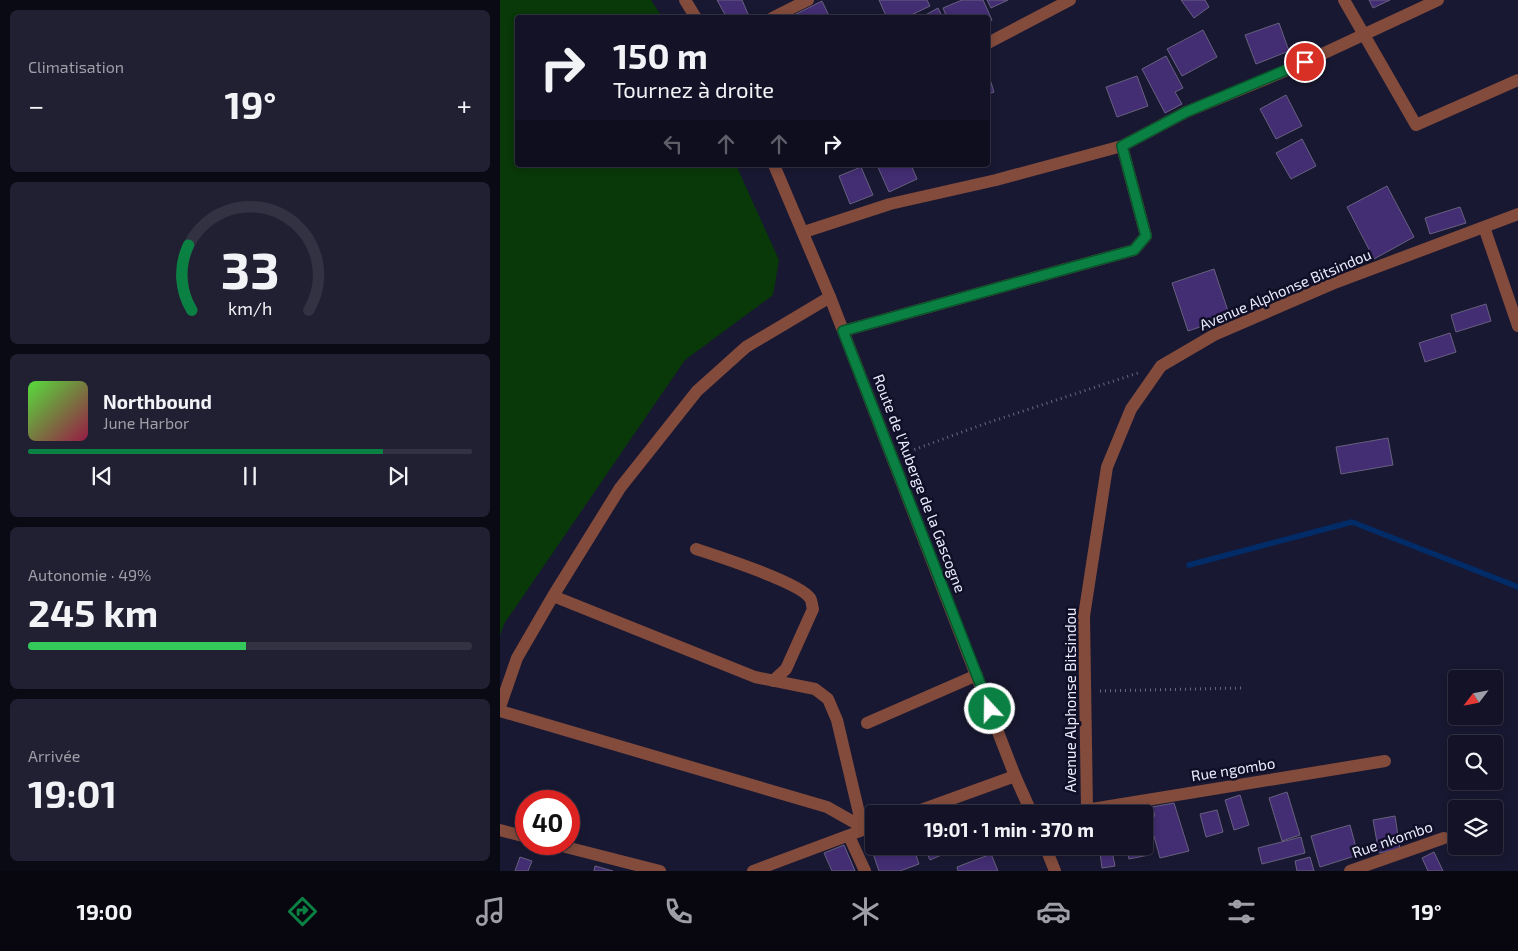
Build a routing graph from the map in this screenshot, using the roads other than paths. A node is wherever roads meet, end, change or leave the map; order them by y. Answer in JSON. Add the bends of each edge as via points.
{"nodes":[{"id":1,"x":685,"y":0,"type":"edge"},
{"id":2,"x":808,"y":0,"type":"edge"},
{"id":3,"x":1070,"y":0,"type":"edge"},
{"id":4,"x":1344,"y":0,"type":"edge"},
{"id":5,"x":1438,"y":0,"type":"edge"},
{"id":6,"x":694,"y":15,"type":"edge"},
{"id":7,"x":778,"y":15,"type":"edge"},
{"id":8,"x":1365,"y":34,"type":"junction"},
{"id":9,"x":990,"y":42,"type":"edge"},
{"id":10,"x":1518,"y":80,"type":"edge"},
{"id":11,"x":1122,"y":146,"type":"junction"},
{"id":12,"x":775,"y":167,"type":"edge"},
{"id":13,"x":1518,"y":214,"type":"edge"},
{"id":14,"x":1484,"y":227,"type":"junction"},
{"id":15,"x":804,"y":232,"type":"junction"},
{"id":16,"x":830,"y":297,"type":"junction"},
{"id":17,"x":1518,"y":326,"type":"edge"},
{"id":18,"x":843,"y":331,"type":"junction"},
{"id":19,"x":696,"y":549,"type":"dead end"},
{"id":20,"x":553,"y":596,"type":"junction"},
{"id":21,"x":977,"y":675,"type":"junction"},
{"id":22,"x":773,"y":681,"type":"junction"},
{"id":23,"x":500,"y":707,"type":"edge"},
{"id":24,"x":500,"y":711,"type":"edge"},
{"id":25,"x":867,"y":723,"type":"dead end"},
{"id":26,"x":1384,"y":761,"type":"dead end"},
{"id":27,"x":1016,"y":776,"type":"junction"},
{"id":28,"x":935,"y":805,"type":"edge"},
{"id":29,"x":1028,"y":805,"type":"edge"},
{"id":30,"x":1087,"y":805,"type":"edge"},
{"id":31,"x":1112,"y":805,"type":"edge"},
{"id":32,"x":865,"y":820,"type":"edge"},
{"id":33,"x":865,"y":826,"type":"edge"},
{"id":34,"x":865,"y":828,"type":"edge"},
{"id":35,"x":500,"y":830,"type":"edge"},
{"id":36,"x":515,"y":833,"type":"edge"},
{"id":37,"x":849,"y":836,"type":"junction"},
{"id":38,"x":1444,"y":838,"type":"dead end"},
{"id":39,"x":580,"y":851,"type":"edge"},
{"id":40,"x":1049,"y":855,"type":"edge"},
{"id":41,"x":660,"y":871,"type":"edge"},
{"id":42,"x":753,"y":871,"type":"edge"},
{"id":43,"x":865,"y":871,"type":"edge"},
{"id":44,"x":1055,"y":871,"type":"edge"},
{"id":45,"x":1350,"y":871,"type":"edge"}],
"edges":[{"from":1,"to":6,"type":"street"},
{"from":2,"to":7,"type":"street"},
{"from":3,"to":9,"type":"street"},
{"from":4,"to":8,"type":"street"},
{"from":5,"to":8,"type":"street"},
{"from":8,"to":10,"type":"street","via":[[1416,125]]},
{"from":8,"to":11,"type":"street","via":[[1186,112]]},
{"from":11,"to":15,"type":"street","via":[[890,204]]},
{"from":11,"to":18,"type":"street","via":[[1146,236],[1134,250]]},
{"from":12,"to":15,"type":"street","name":"Route de l'Auberge de la Gascogne"},
{"from":13,"to":14,"type":"street","name":"Avenue Alphonse Bitsindou"},
{"from":14,"to":17,"type":"street"},
{"from":14,"to":30,"type":"street","name":"Avenue Alphonse Bitsindou","via":[[1332,284],[1214,336],[1161,366],[1131,409],[1107,467],[1084,616]]},
{"from":15,"to":16,"type":"street","name":"Route de l'Auberge de la Gascogne"},
{"from":16,"to":18,"type":"street","name":"Route de l'Auberge de la Gascogne"},
{"from":16,"to":20,"type":"street","via":[[746,347],[697,391],[620,488]]},
{"from":18,"to":21,"type":"street","name":"Route de l'Auberge de la Gascogne"},
{"from":19,"to":22,"type":"street","via":[[797,588],[810,598],[814,609],[786,669]]},
{"from":20,"to":22,"type":"street"},
{"from":20,"to":23,"type":"street","via":[[517,658]]},
{"from":21,"to":25,"type":"street"},
{"from":21,"to":27,"type":"street","name":"Route de l'Auberge de la Gascogne"},
{"from":22,"to":32,"type":"street","via":[[815,689],[828,699]]},
{"from":24,"to":33,"type":"street","via":[[827,807]]},
{"from":26,"to":31,"type":"street","name":"Rue ngombo"},
{"from":27,"to":28,"type":"street"},
{"from":27,"to":29,"type":"street","name":"Route de l'Auberge de la Gascogne"},
{"from":34,"to":37,"type":"street"},
{"from":35,"to":36,"type":"street"},
{"from":37,"to":42,"type":"street"},
{"from":37,"to":43,"type":"street"},
{"from":38,"to":45,"type":"street","name":"Rue nkombo"},
{"from":39,"to":41,"type":"street"},
{"from":40,"to":44,"type":"street"}]}
